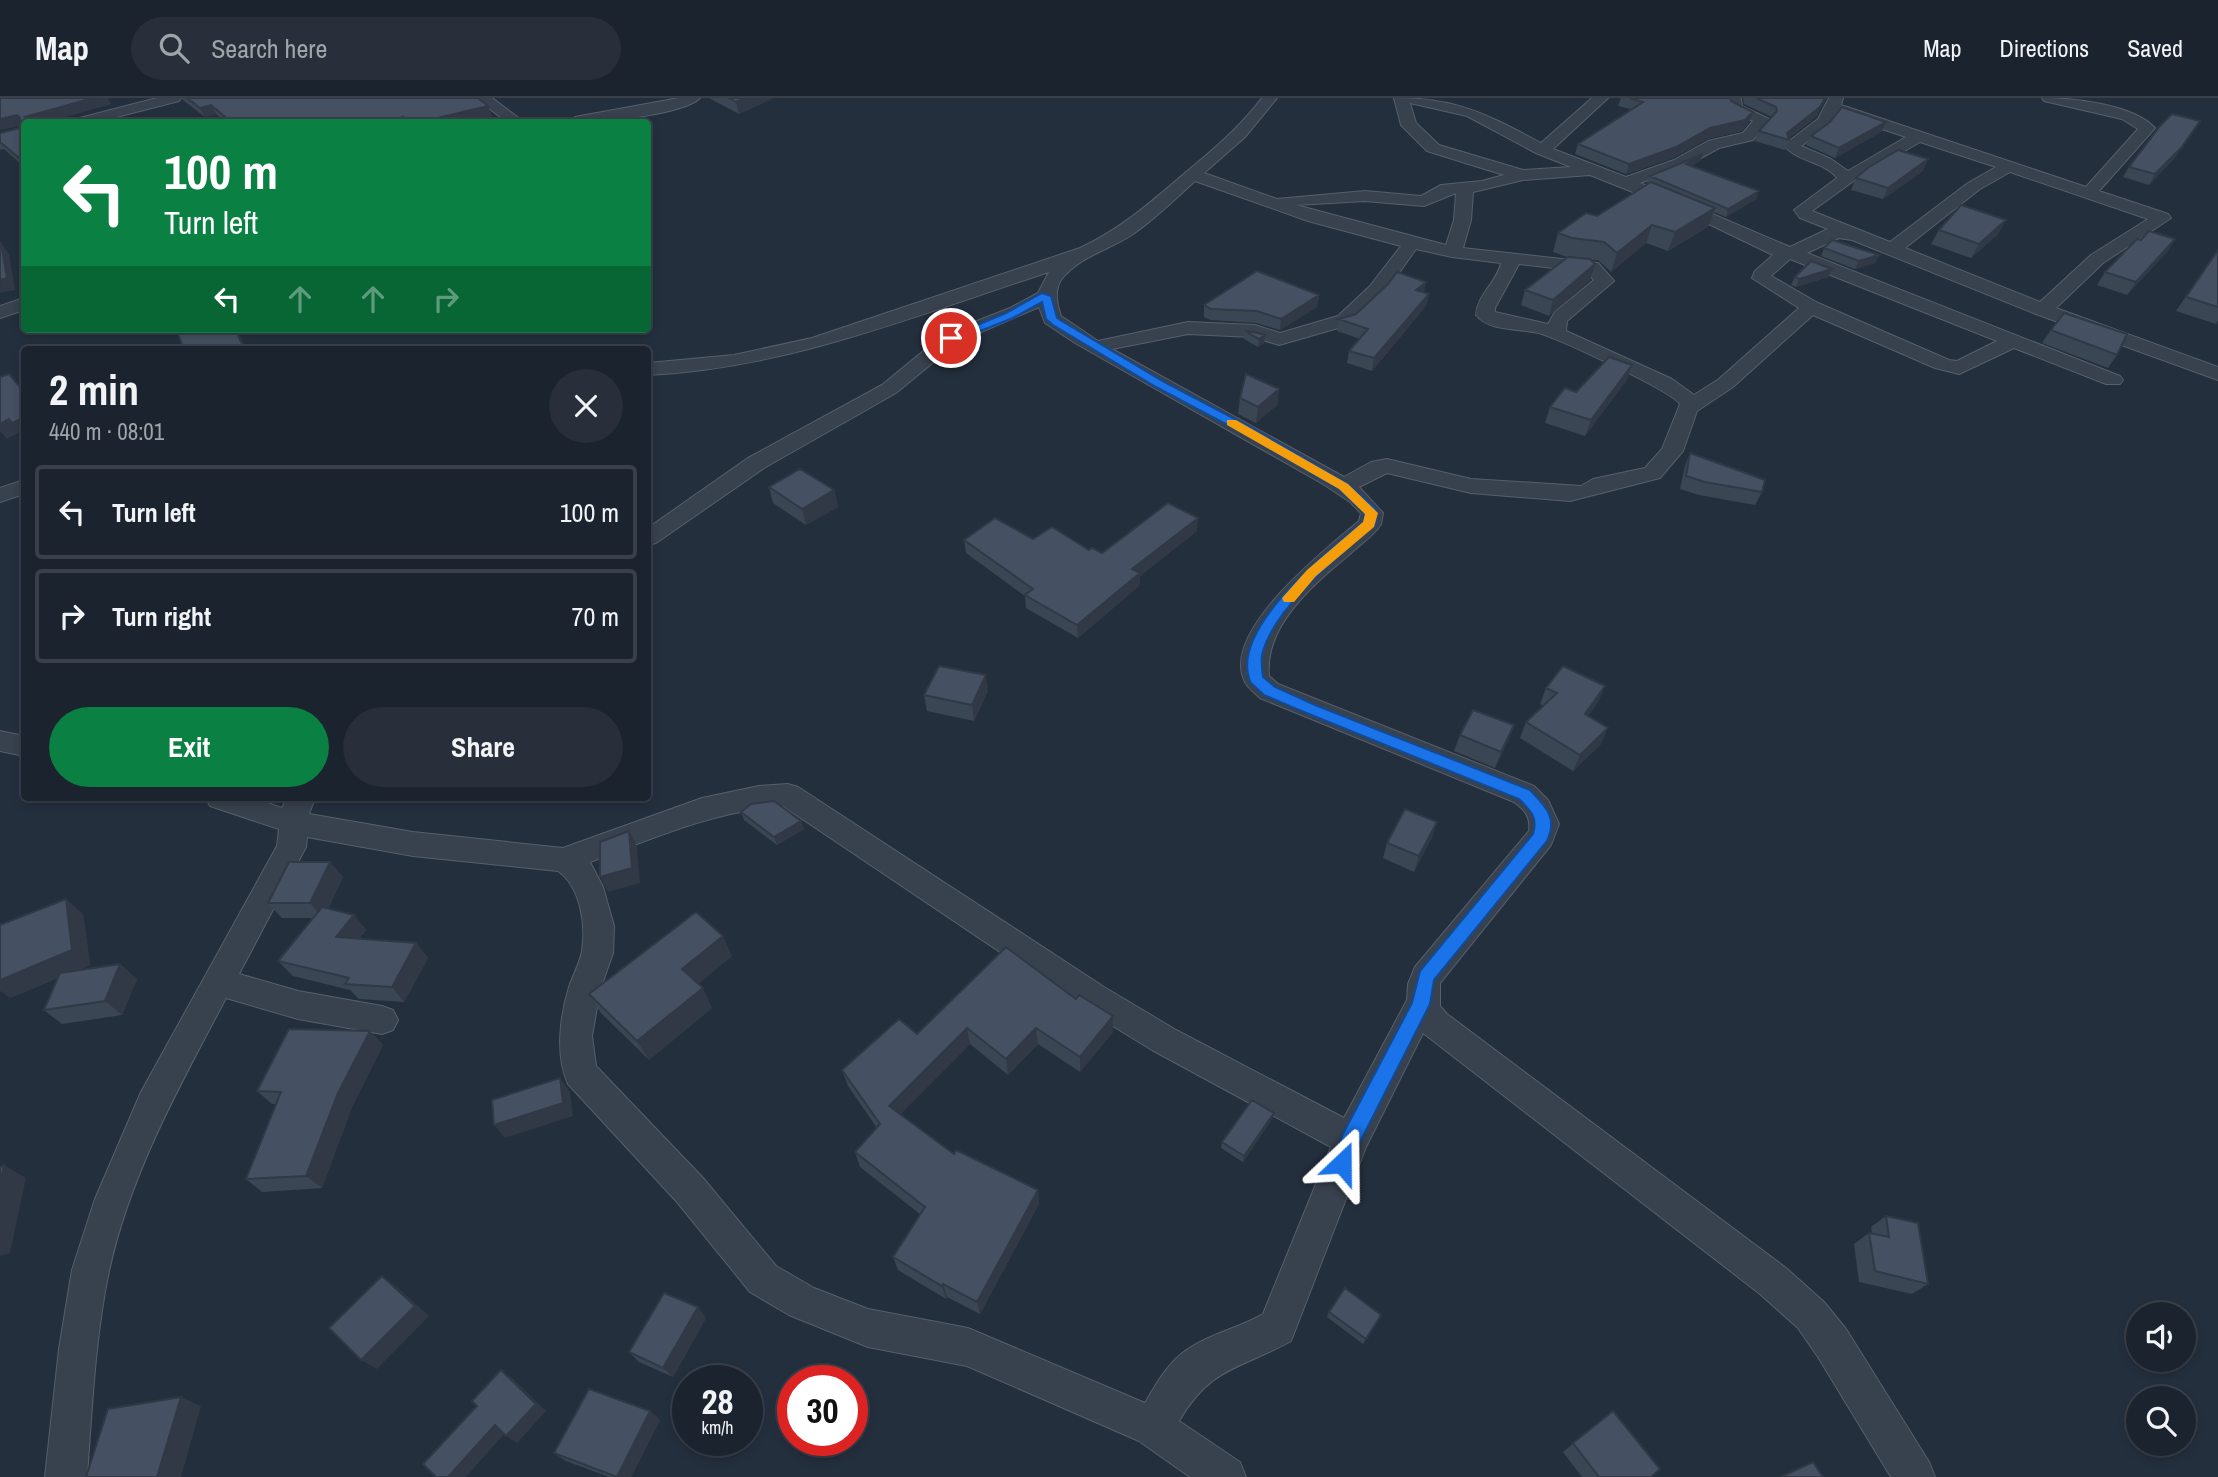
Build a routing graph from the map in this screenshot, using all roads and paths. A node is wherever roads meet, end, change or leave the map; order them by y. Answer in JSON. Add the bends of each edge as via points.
{"nodes":[{"id":1,"x":174,"y":98,"type":"edge"},
{"id":2,"x":482,"y":98,"type":"edge"},
{"id":3,"x":693,"y":98,"type":"edge"},
{"id":4,"x":1270,"y":98,"type":"edge"},
{"id":5,"x":1401,"y":98,"type":"edge"},
{"id":6,"x":1408,"y":98,"type":"edge"},
{"id":7,"x":1601,"y":98,"type":"edge"},
{"id":8,"x":1734,"y":98,"type":"edge"},
{"id":9,"x":2049,"y":98,"type":"edge"},
{"id":10,"x":1834,"y":102,"type":"edge"},
{"id":11,"x":93,"y":119,"type":"edge"},
{"id":12,"x":512,"y":119,"type":"edge"},
{"id":13,"x":593,"y":119,"type":"edge"},
{"id":14,"x":1920,"y":135,"type":"junction"},
{"id":15,"x":1542,"y":150,"type":"junction"},
{"id":16,"x":2010,"y":166,"type":"junction"},
{"id":17,"x":1593,"y":171,"type":"junction"},
{"id":18,"x":1194,"y":174,"type":"junction"},
{"id":19,"x":1522,"y":175,"type":"junction"},
{"id":20,"x":1846,"y":179,"type":"junction"},
{"id":21,"x":1625,"y":183,"type":"junction"},
{"id":22,"x":1464,"y":187,"type":"junction"},
{"id":23,"x":2090,"y":192,"type":"junction"},
{"id":24,"x":1271,"y":202,"type":"junction"},
{"id":25,"x":1856,"y":235,"type":"junction"},
{"id":26,"x":1412,"y":243,"type":"junction"},
{"id":27,"x":1894,"y":248,"type":"junction"},
{"id":28,"x":1452,"y":252,"type":"junction"},
{"id":29,"x":1789,"y":253,"type":"junction"},
{"id":30,"x":1075,"y":257,"type":"junction"},
{"id":31,"x":1510,"y":259,"type":"junction"},
{"id":32,"x":1046,"y":296,"type":"junction"},
{"id":33,"x":2020,"y":301,"type":"junction"},
{"id":34,"x":21,"y":305,"type":"edge"},
{"id":35,"x":1811,"y":307,"type":"junction"},
{"id":36,"x":2043,"y":310,"type":"junction"},
{"id":37,"x":0,"y":312,"type":"edge"},
{"id":38,"x":1974,"y":326,"type":"junction"},
{"id":39,"x":1556,"y":334,"type":"junction"},
{"id":40,"x":2010,"y":342,"type":"junction"},
{"id":41,"x":1096,"y":347,"type":"junction"},
{"id":42,"x":651,"y":369,"type":"edge"},
{"id":43,"x":2218,"y":374,"type":"edge"},
{"id":44,"x":2113,"y":380,"type":"dead end"},
{"id":45,"x":1691,"y":405,"type":"junction"},
{"id":46,"x":21,"y":487,"type":"edge"},
{"id":47,"x":1343,"y":487,"type":"junction"},
{"id":48,"x":0,"y":495,"type":"edge"},
{"id":49,"x":651,"y":536,"type":"edge"},
{"id":50,"x":0,"y":741,"type":"edge"},
{"id":51,"x":21,"y":745,"type":"edge"},
{"id":52,"x":240,"y":801,"type":"edge"},
{"id":53,"x":298,"y":810,"type":"edge"},
{"id":54,"x":564,"y":860,"type":"junction"},
{"id":55,"x":219,"y":982,"type":"junction"},
{"id":56,"x":1421,"y":1004,"type":"junction"},
{"id":57,"x":382,"y":1020,"type":"dead end"},
{"id":58,"x":1350,"y":1140,"type":"junction"},
{"id":59,"x":1153,"y":1427,"type":"junction"},
{"id":60,"x":66,"y":1477,"type":"edge"},
{"id":61,"x":1225,"y":1477,"type":"edge"},
{"id":62,"x":1914,"y":1477,"type":"edge"}],
"edges":[{"from":1,"to":11,"type":"street"},
{"from":2,"to":12,"type":"street"},
{"from":3,"to":13,"type":"street","via":[[672,106]]},
{"from":4,"to":18,"type":"street","via":[[1256,119]]},
{"from":5,"to":19,"type":"street","via":[[1409,125],[1428,145]]},
{"from":6,"to":15,"type":"street","via":[[1472,113]]},
{"from":7,"to":15,"type":"street"},
{"from":8,"to":21,"type":"street","via":[[1737,109],[1763,120],[1753,134],[1714,144],[1680,163]]},
{"from":9,"to":23,"type":"street","via":[[2120,114],[2147,128]]},
{"from":10,"to":14,"type":"street"},
{"from":10,"to":20,"type":"street","via":[[1818,129],[1792,147],[1839,170]]},
{"from":14,"to":16,"type":"street"},
{"from":14,"to":20,"type":"street"},
{"from":15,"to":17,"type":"street"},
{"from":16,"to":23,"type":"street"},
{"from":16,"to":27,"type":"street","via":[[1974,186]]},
{"from":17,"to":19,"type":"street"},
{"from":17,"to":21,"type":"street"},
{"from":18,"to":24,"type":"street"},
{"from":18,"to":30,"type":"street","via":[[1121,234]]},
{"from":19,"to":22,"type":"street","via":[[1493,185]]},
{"from":20,"to":25,"type":"street","via":[[1802,210]]},
{"from":21,"to":29,"type":"street","via":[[1720,222],[1765,247]]},
{"from":22,"to":24,"type":"street","via":[[1447,189],[1424,201],[1366,196]]},
{"from":22,"to":28,"type":"street","via":[[1466,202]]},
{"from":23,"to":36,"type":"street","via":[[2159,216],[2162,221],[2098,259]]},
{"from":24,"to":26,"type":"street"},
{"from":25,"to":27,"type":"street"},
{"from":25,"to":29,"type":"street","via":[[1838,233]]},
{"from":26,"to":28,"type":"street"},
{"from":26,"to":41,"type":"street","via":[[1377,290],[1345,320],[1279,339],[1255,331],[1188,328]]},
{"from":27,"to":33,"type":"street"},
{"from":28,"to":31,"type":"street"},
{"from":29,"to":35,"type":"street","via":[[1760,278]]},
{"from":29,"to":38,"type":"street"},
{"from":30,"to":32,"type":"street","via":[[1055,275]]},
{"from":30,"to":42,"type":"street","via":[[840,337],[758,356],[681,369]]},
{"from":31,"to":39,"type":"street","via":[[1485,315]]},
{"from":31,"to":39,"type":"street","via":[[1583,265],[1605,279],[1558,320]]},
{"from":32,"to":41,"type":"street","via":[[1052,319]]},
{"from":32,"to":49,"type":"street","via":[[1010,316],[951,338],[889,389],[756,463]]},
{"from":33,"to":36,"type":"street"},
{"from":33,"to":38,"type":"street"},
{"from":34,"to":37,"type":"street"},
{"from":35,"to":40,"type":"street","via":[[1952,368]]},
{"from":35,"to":45,"type":"street","via":[[1726,383]]},
{"from":36,"to":43,"type":"street"},
{"from":38,"to":40,"type":"street"},
{"from":39,"to":45,"type":"street","via":[[1677,390]]},
{"from":40,"to":44,"type":"street"},
{"from":41,"to":47,"type":"street"},
{"from":45,"to":47,"type":"street","via":[[1672,451],[1652,473],[1601,484],[1586,492],[1499,490],[1387,466]]},
{"from":46,"to":48,"type":"street"},
{"from":47,"to":56,"type":"street","via":[[1370,509],[1372,521],[1312,573],[1279,611],[1263,633],[1254,657],[1256,679],[1269,691],[1524,794],[1535,802],[1545,822],[1541,837],[1426,977]]},
{"from":50,"to":51,"type":"street"},
{"from":52,"to":53,"type":"street"},
{"from":53,"to":54,"type":"street","via":[[413,844]]},
{"from":53,"to":55,"type":"street","via":[[291,847]]},
{"from":54,"to":58,"type":"street","via":[[719,804],[788,795],[1105,1004]]},
{"from":54,"to":59,"type":"street","via":[[579,870],[599,926],[597,953],[584,990],[576,1036],[580,1073],[690,1190],[763,1279],[802,1302],[868,1328],[968,1347]]},
{"from":55,"to":57,"type":"street","via":[[298,1005]]},
{"from":55,"to":60,"type":"street","via":[[153,1103],[113,1199],[91,1270]]},
{"from":56,"to":58,"type":"street"},
{"from":56,"to":62,"type":"street","via":[[1435,1024],[1773,1281],[1811,1315]]},
{"from":58,"to":59,"type":"street","via":[[1277,1327],[1194,1369]]},
{"from":59,"to":61,"type":"street"}]}
